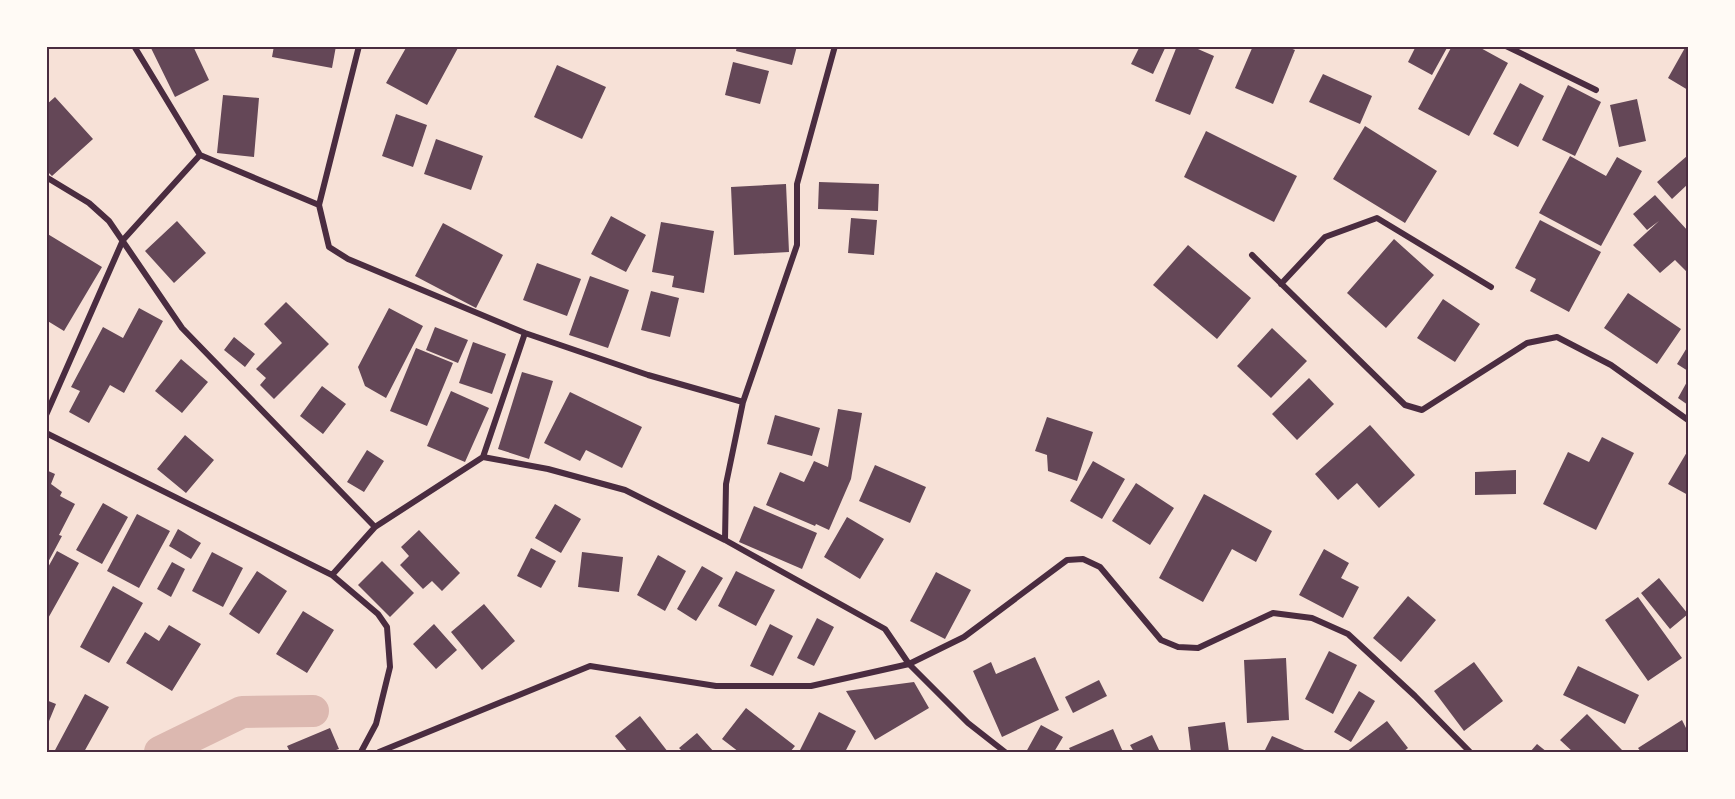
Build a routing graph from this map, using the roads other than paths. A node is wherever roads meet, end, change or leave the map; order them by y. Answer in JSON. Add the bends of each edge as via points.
{"nodes":[{"id":1,"x":135,"y":46,"type":"edge"},
{"id":2,"x":359,"y":46,"type":"edge"},
{"id":3,"x":835,"y":46,"type":"edge"},
{"id":4,"x":1506,"y":46,"type":"edge"},
{"id":5,"x":1596,"y":90,"type":"dead end"},
{"id":6,"x":200,"y":155,"type":"junction"},
{"id":7,"x":46,"y":177,"type":"edge"},
{"id":8,"x":319,"y":205,"type":"junction"},
{"id":9,"x":123,"y":240,"type":"junction"},
{"id":10,"x":1252,"y":255,"type":"dead end"},
{"id":11,"x":1281,"y":284,"type":"junction"},
{"id":12,"x":1491,"y":287,"type":"dead end"},
{"id":13,"x":525,"y":333,"type":"junction"},
{"id":14,"x":742,"y":402,"type":"junction"},
{"id":15,"x":46,"y":415,"type":"edge"},
{"id":16,"x":1689,"y":420,"type":"edge"},
{"id":17,"x":46,"y":433,"type":"edge"},
{"id":18,"x":483,"y":457,"type":"junction"},
{"id":19,"x":375,"y":527,"type":"junction"},
{"id":20,"x":726,"y":540,"type":"junction"},
{"id":21,"x":332,"y":575,"type":"junction"},
{"id":22,"x":909,"y":663,"type":"junction"},
{"id":23,"x":361,"y":753,"type":"edge"},
{"id":24,"x":379,"y":753,"type":"edge"},
{"id":25,"x":1005,"y":753,"type":"edge"},
{"id":26,"x":1470,"y":753,"type":"edge"}],
"edges":[{"from":1,"to":6,"type":"street"},
{"from":2,"to":8,"type":"street"},
{"from":3,"to":14,"type":"street","via":[[797,184],[796,245]]},
{"from":4,"to":5,"type":"street"},
{"from":6,"to":8,"type":"street"},
{"from":6,"to":9,"type":"street"},
{"from":7,"to":9,"type":"street","via":[[89,203]]},
{"from":8,"to":13,"type":"street","via":[[328,247]]},
{"from":9,"to":15,"type":"street"},
{"from":9,"to":19,"type":"street","via":[[182,328]]},
{"from":10,"to":11,"type":"street"},
{"from":11,"to":12,"type":"street","via":[[1325,237],[1377,218]]},
{"from":11,"to":16,"type":"street","via":[[1405,405],[1422,410],[1527,344],[1557,337],[1611,365]]},
{"from":13,"to":14,"type":"street"},
{"from":13,"to":18,"type":"street"},
{"from":14,"to":20,"type":"street","via":[[726,484]]},
{"from":17,"to":21,"type":"street"},
{"from":18,"to":19,"type":"street"},
{"from":18,"to":20,"type":"street","via":[[548,469],[624,490]]},
{"from":19,"to":21,"type":"street"},
{"from":20,"to":22,"type":"street","via":[[885,629]]},
{"from":21,"to":23,"type":"street","via":[[378,614],[387,627],[390,668],[376,724]]},
{"from":22,"to":24,"type":"street","via":[[811,686],[716,686],[591,666]]},
{"from":22,"to":25,"type":"street","via":[[968,723]]},
{"from":22,"to":26,"type":"street","via":[[964,637],[1067,560],[1083,559],[1100,567],[1161,640],[1178,647],[1198,648],[1273,613],[1312,618],[1348,634]]}]}
